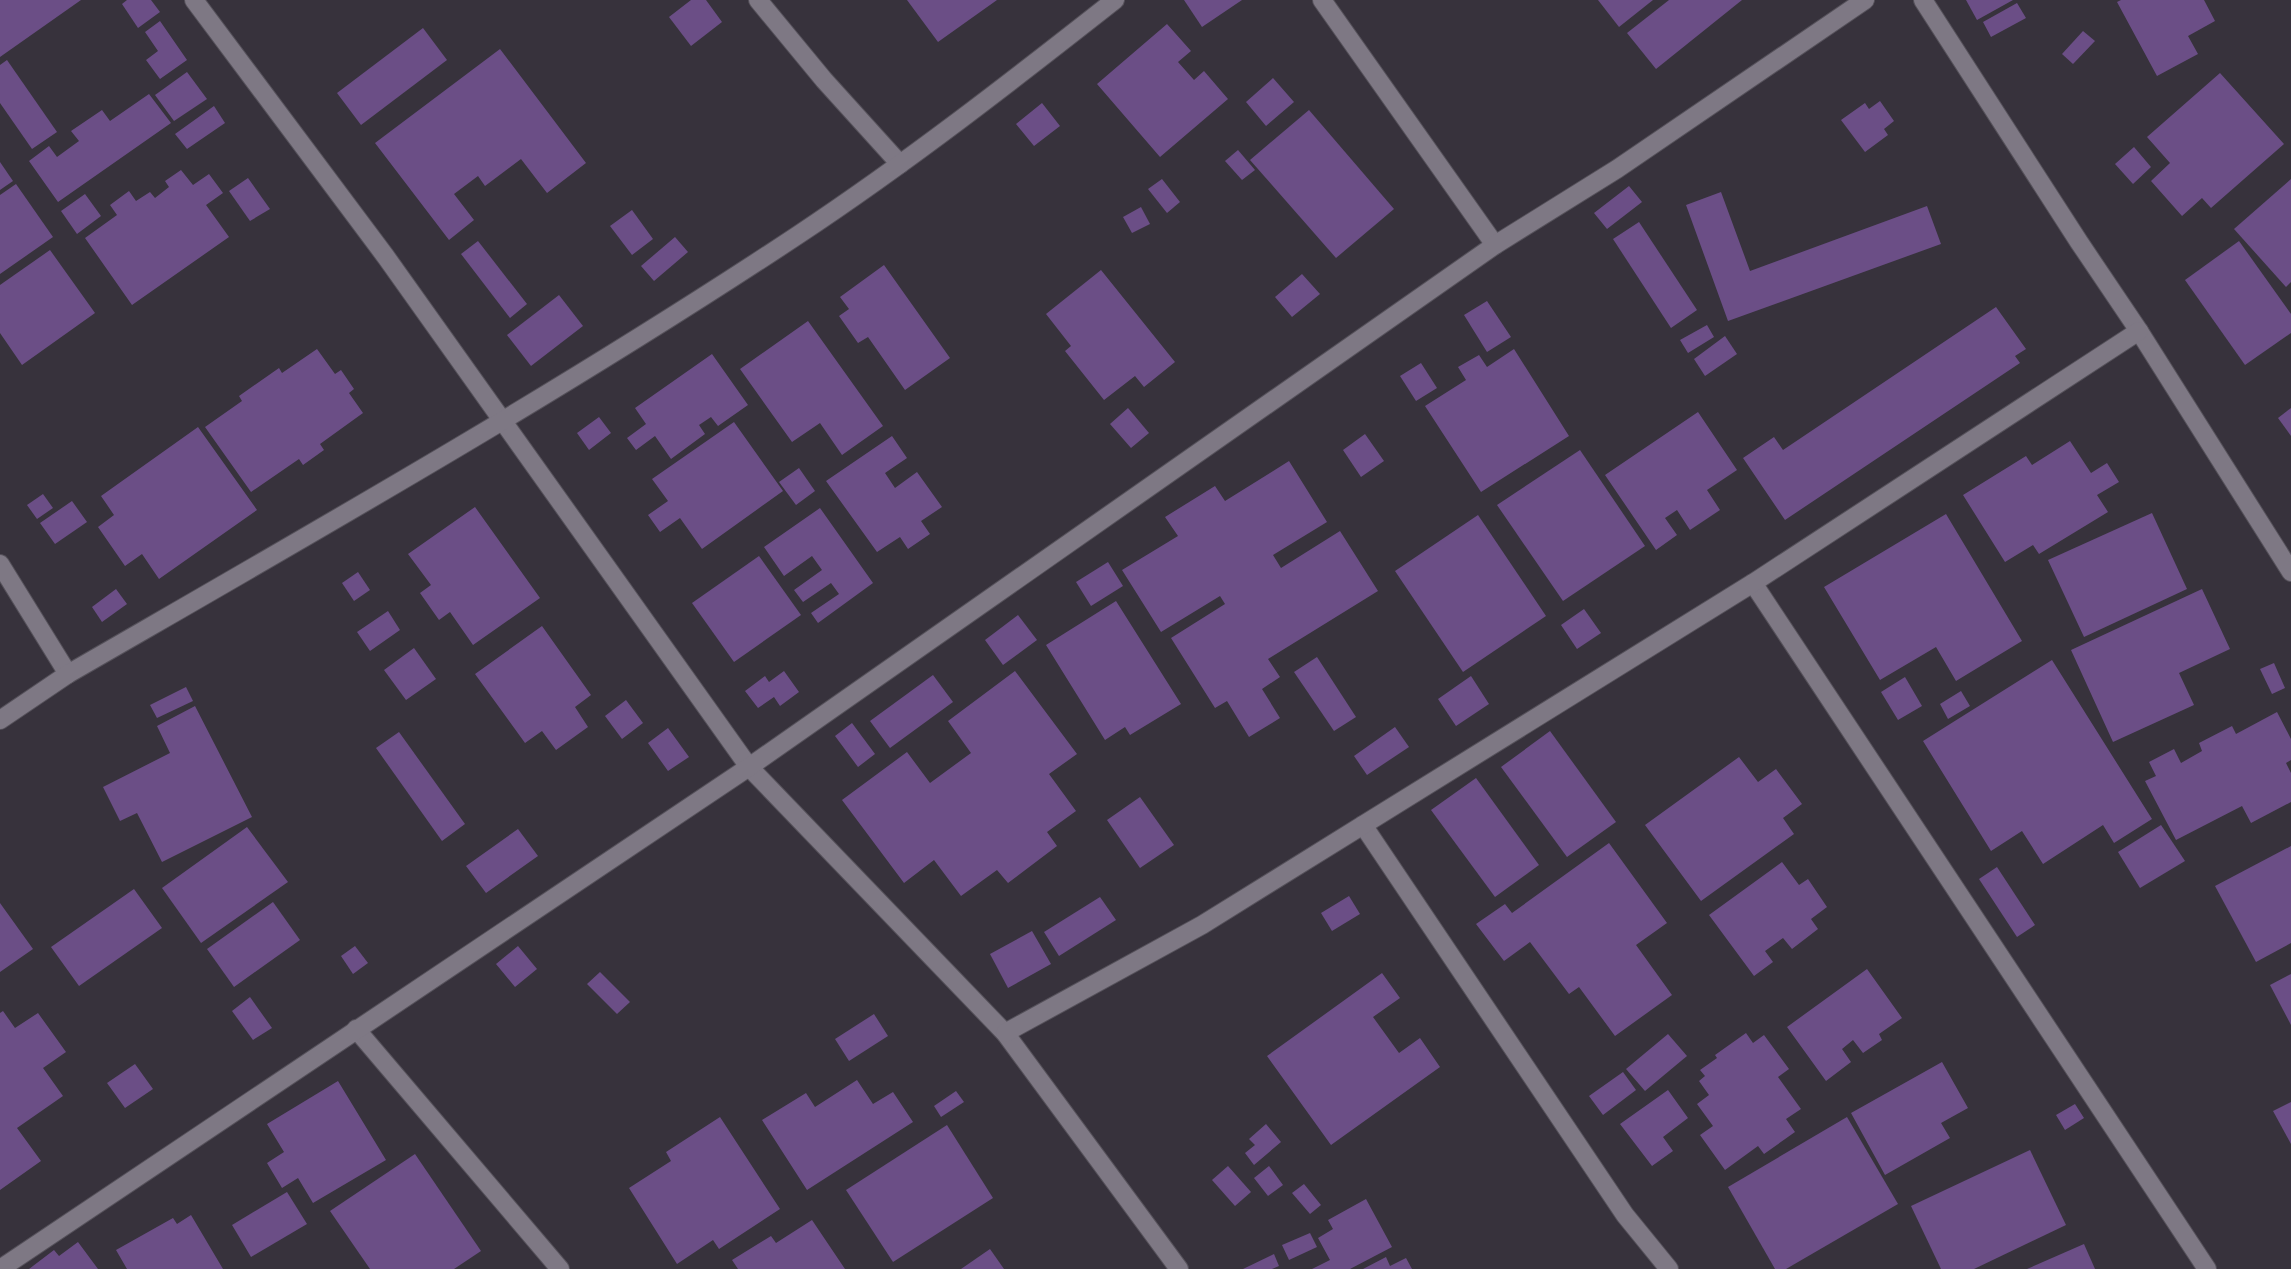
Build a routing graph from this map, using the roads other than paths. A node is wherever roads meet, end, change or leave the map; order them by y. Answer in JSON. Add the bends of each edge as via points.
{"nodes":[{"id":1,"x":194,"y":0,"type":"edge"},
{"id":2,"x":758,"y":0,"type":"edge"},
{"id":3,"x":1115,"y":0,"type":"edge"},
{"id":4,"x":1322,"y":0,"type":"edge"},
{"id":5,"x":1865,"y":0,"type":"edge"},
{"id":6,"x":1923,"y":0,"type":"edge"},
{"id":7,"x":900,"y":164,"type":"junction"},
{"id":8,"x":1495,"y":245,"type":"junction"},
{"id":9,"x":2139,"y":331,"type":"junction"},
{"id":10,"x":504,"y":422,"type":"junction"},
{"id":11,"x":0,"y":564,"type":"edge"},
{"id":12,"x":2291,"y":572,"type":"edge"},
{"id":13,"x":1753,"y":583,"type":"junction"},
{"id":14,"x":68,"y":674,"type":"junction"},
{"id":15,"x":0,"y":720,"type":"edge"},
{"id":16,"x":749,"y":766,"type":"junction"},
{"id":17,"x":1363,"y":825,"type":"junction"},
{"id":18,"x":356,"y":1029,"type":"junction"},
{"id":19,"x":1005,"y":1033,"type":"junction"},
{"id":20,"x":0,"y":1269,"type":"edge"},
{"id":21,"x":560,"y":1269,"type":"edge"},
{"id":22,"x":1179,"y":1269,"type":"edge"},
{"id":23,"x":1669,"y":1269,"type":"edge"},
{"id":24,"x":2207,"y":1269,"type":"edge"}],
"edges":[{"from":1,"to":10,"type":"street"},
{"from":2,"to":7,"type":"street"},
{"from":3,"to":7,"type":"street"},
{"from":4,"to":8,"type":"street"},
{"from":5,"to":8,"type":"street","via":[[1617,169]]},
{"from":6,"to":9,"type":"street"},
{"from":7,"to":10,"type":"street","via":[[799,235]]},
{"from":8,"to":16,"type":"street"},
{"from":9,"to":12,"type":"street"},
{"from":9,"to":13,"type":"street"},
{"from":10,"to":14,"type":"street"},
{"from":10,"to":16,"type":"street"},
{"from":11,"to":14,"type":"street"},
{"from":13,"to":17,"type":"street"},
{"from":13,"to":24,"type":"street"},
{"from":14,"to":15,"type":"street"},
{"from":16,"to":18,"type":"street"},
{"from":16,"to":19,"type":"street"},
{"from":17,"to":19,"type":"street","via":[[1202,925]]},
{"from":17,"to":23,"type":"street","via":[[1625,1215]]},
{"from":18,"to":20,"type":"street"},
{"from":18,"to":21,"type":"street"},
{"from":19,"to":22,"type":"street"}]}
